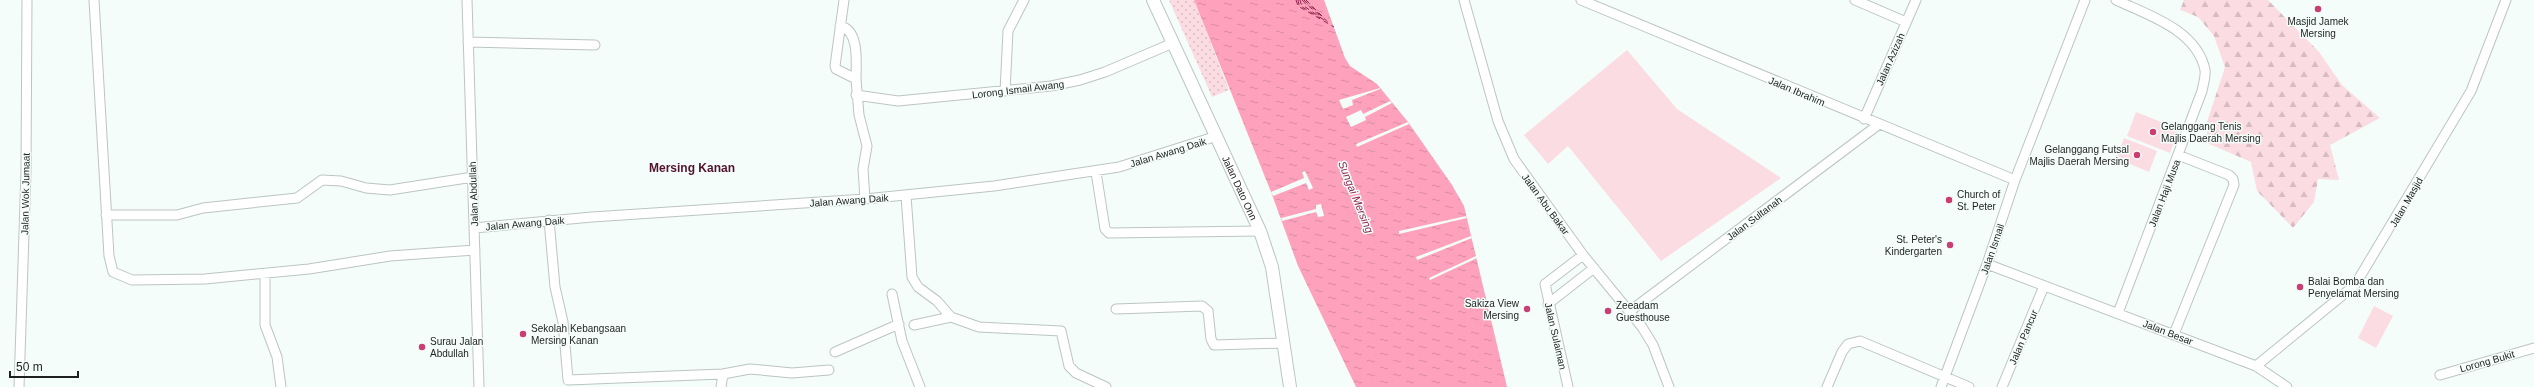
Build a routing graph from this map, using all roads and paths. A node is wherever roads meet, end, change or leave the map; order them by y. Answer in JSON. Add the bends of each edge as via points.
{"nodes":[{"id":1,"x":27,"y":0,"type":"edge"},
{"id":2,"x":94,"y":0,"type":"edge"},
{"id":3,"x":467,"y":0,"type":"edge"},
{"id":4,"x":844,"y":0,"type":"edge"},
{"id":5,"x":1024,"y":0,"type":"edge"},
{"id":6,"x":1153,"y":0,"type":"edge"},
{"id":7,"x":1464,"y":0,"type":"edge"},
{"id":8,"x":1581,"y":0,"type":"edge"},
{"id":9,"x":1855,"y":0,"type":"edge"},
{"id":10,"x":1916,"y":0,"type":"edge"},
{"id":11,"x":2085,"y":0,"type":"edge"},
{"id":12,"x":2116,"y":0,"type":"edge"},
{"id":13,"x":2506,"y":0,"type":"edge"},
{"id":14,"x":1906,"y":22,"type":"junction"},
{"id":15,"x":840,"y":26,"type":"junction"},
{"id":16,"x":468,"y":42,"type":"junction"},
{"id":17,"x":1173,"y":43,"type":"junction"},
{"id":18,"x":595,"y":45,"type":"dead end"},
{"id":19,"x":856,"y":79,"type":"junction"},
{"id":20,"x":1004,"y":91,"type":"junction"},
{"id":21,"x":856,"y":95,"type":"junction"},
{"id":22,"x":1864,"y":119,"type":"junction"},
{"id":23,"x":1878,"y":125,"type":"junction"},
{"id":24,"x":1217,"y":136,"type":"junction"},
{"id":25,"x":2178,"y":155,"type":"junction"},
{"id":26,"x":1096,"y":172,"type":"junction"},
{"id":27,"x":472,"y":177,"type":"junction"},
{"id":28,"x":2015,"y":180,"type":"junction"},
{"id":29,"x":906,"y":196,"type":"junction"},
{"id":30,"x":865,"y":199,"type":"junction"},
{"id":31,"x":106,"y":215,"type":"junction"},
{"id":32,"x":549,"y":220,"type":"junction"},
{"id":33,"x":474,"y":228,"type":"junction"},
{"id":34,"x":1260,"y":231,"type":"junction"},
{"id":35,"x":475,"y":250,"type":"junction"},
{"id":36,"x":1583,"y":255,"type":"junction"},
{"id":37,"x":1987,"y":264,"type":"junction"},
{"id":38,"x":1594,"y":268,"type":"junction"},
{"id":39,"x":265,"y":274,"type":"junction"},
{"id":40,"x":2044,"y":286,"type":"junction"},
{"id":41,"x":892,"y":294,"type":"dead end"},
{"id":42,"x":1548,"y":304,"type":"junction"},
{"id":43,"x":1116,"y":309,"type":"dead end"},
{"id":44,"x":1630,"y":311,"type":"junction"},
{"id":45,"x":2118,"y":313,"type":"junction"},
{"id":46,"x":951,"y":317,"type":"junction"},
{"id":47,"x":899,"y":324,"type":"junction"},
{"id":48,"x":914,"y":325,"type":"dead end"},
{"id":49,"x":2174,"y":334,"type":"junction"},
{"id":50,"x":1284,"y":342,"type":"junction"},
{"id":51,"x":1653,"y":345,"type":"junction"},
{"id":52,"x":2534,"y":348,"type":"edge"},
{"id":53,"x":835,"y":352,"type":"dead end"},
{"id":54,"x":2256,"y":366,"type":"junction"},
{"id":55,"x":828,"y":370,"type":"dead end"},
{"id":56,"x":723,"y":374,"type":"junction"},
{"id":57,"x":2440,"y":375,"type":"dead end"},
{"id":58,"x":1945,"y":377,"type":"junction"},
{"id":59,"x":1101,"y":386,"type":"edge"},
{"id":60,"x":19,"y":387,"type":"edge"},
{"id":61,"x":281,"y":387,"type":"edge"},
{"id":62,"x":479,"y":387,"type":"edge"},
{"id":63,"x":721,"y":387,"type":"edge"},
{"id":64,"x":920,"y":387,"type":"edge"},
{"id":65,"x":1290,"y":387,"type":"edge"},
{"id":66,"x":1568,"y":387,"type":"edge"},
{"id":67,"x":1669,"y":387,"type":"edge"},
{"id":68,"x":1676,"y":387,"type":"edge"},
{"id":69,"x":1826,"y":387,"type":"edge"},
{"id":70,"x":1941,"y":387,"type":"edge"},
{"id":71,"x":1969,"y":387,"type":"edge"},
{"id":72,"x":2002,"y":387,"type":"edge"},
{"id":73,"x":2287,"y":387,"type":"edge"}],
"edges":[{"from":1,"to":60,"type":"street","name":"Jalan Wok Jumaat","via":[[26,171]]},
{"from":2,"to":31,"type":"street"},
{"from":3,"to":16,"type":"street","name":"Jalan Abdullah"},
{"from":4,"to":15,"type":"street"},
{"from":5,"to":20,"type":"street","via":[[1008,31]]},
{"from":6,"to":17,"type":"main road","name":"Jalan Dato Onn"},
{"from":7,"to":36,"type":"street","name":"Jalan Abu Bakar","via":[[1498,121],[1514,159]]},
{"from":8,"to":22,"type":"street","name":"Jalan Ibrahim"},
{"from":9,"to":14,"type":"street"},
{"from":10,"to":14,"type":"street","name":"Jalan Azizah"},
{"from":11,"to":28,"type":"street","name":"Jalan Ismail"},
{"from":12,"to":25,"type":"street","name":"Jalan Haji Musa","via":[[2167,23],[2199,53],[2206,72],[2202,92]]},
{"from":13,"to":54,"type":"street","name":"Jalan Masjid","via":[[2472,91],[2355,285]]},
{"from":14,"to":22,"type":"street","name":"Jalan Azizah"},
{"from":15,"to":19,"type":"street","via":[[846,29],[854,43]]},
{"from":15,"to":19,"type":"street","via":[[836,69]]},
{"from":16,"to":18,"type":"street"},
{"from":16,"to":27,"type":"street","name":"Jalan Abdullah"},
{"from":17,"to":20,"type":"street","name":"Lorong Ismail Awang","via":[[1080,80]]},
{"from":17,"to":24,"type":"main road","name":"Jalan Dato Onn"},
{"from":19,"to":21,"type":"street"},
{"from":20,"to":21,"type":"street","name":"Lorong Ismail Awang","via":[[898,101]]},
{"from":21,"to":30,"type":"street","via":[[867,146],[863,169]]},
{"from":22,"to":23,"type":"street","name":"Jalan Ibrahim"},
{"from":23,"to":28,"type":"street","name":"Jalan Ibrahim"},
{"from":23,"to":44,"type":"street","name":"Jalan Sultanah"},
{"from":24,"to":26,"type":"street","name":"Jalan Awang Daik"},
{"from":24,"to":34,"type":"main road","name":"Jalan Dato Onn"},
{"from":25,"to":45,"type":"street","name":"Jalan Haji Musa"},
{"from":25,"to":49,"type":"street","via":[[2229,175],[2234,185]]},
{"from":26,"to":29,"type":"street","name":"Jalan Awang Daik"},
{"from":26,"to":34,"type":"street","via":[[1105,229],[1109,233]]},
{"from":27,"to":31,"type":"street","via":[[390,190],[322,180],[296,198],[203,208],[177,215]]},
{"from":27,"to":33,"type":"street","name":"Jalan Abdullah"},
{"from":28,"to":37,"type":"street","name":"Jalan Ismail"},
{"from":29,"to":30,"type":"street","name":"Jalan Awang Daik"},
{"from":29,"to":46,"type":"street","via":[[914,282],[937,301]]},
{"from":30,"to":32,"type":"street","name":"Jalan Awang Daik"},
{"from":31,"to":39,"type":"street","via":[[110,266],[113,272],[124,277],[141,280],[198,280]]},
{"from":32,"to":33,"type":"street","name":"Jalan Awang Daik"},
{"from":32,"to":56,"type":"street","via":[[554,283],[563,322],[568,380]]},
{"from":33,"to":35,"type":"street","name":"Jalan Abdullah"},
{"from":34,"to":50,"type":"main road","name":"Jalan Dato Onn","via":[[1272,266]]},
{"from":35,"to":39,"type":"street","via":[[390,256]]},
{"from":35,"to":62,"type":"street","name":"Jalan Abdullah"},
{"from":36,"to":38,"type":"street","name":"Jalan Abu Bakar"},
{"from":36,"to":42,"type":"street","name":"Jalan Sulaiman","via":[[1545,284]]},
{"from":37,"to":40,"type":"street","name":"Jalan Besar"},
{"from":37,"to":58,"type":"street","name":"Jalan Ismail"},
{"from":38,"to":42,"type":"street"},
{"from":38,"to":44,"type":"street","name":"Jalan Abu Bakar"},
{"from":39,"to":61,"type":"street","via":[[265,325],[277,357]]},
{"from":40,"to":45,"type":"street","name":"Jalan Besar"},
{"from":40,"to":72,"type":"street","name":"Jalan Pancur"},
{"from":41,"to":47,"type":"street"},
{"from":42,"to":66,"type":"street","name":"Jalan Sulaiman"},
{"from":43,"to":50,"type":"street","via":[[1202,306],[1208,311],[1214,345]]},
{"from":44,"to":51,"type":"street","name":"Jalan Abu Bakar"},
{"from":45,"to":49,"type":"street","name":"Jalan Besar"},
{"from":46,"to":48,"type":"street"},
{"from":46,"to":59,"type":"street","via":[[979,327],[1061,331],[1069,366],[1076,373]]},
{"from":47,"to":53,"type":"street"},
{"from":47,"to":64,"type":"street","via":[[908,358]]},
{"from":49,"to":54,"type":"street","name":"Jalan Besar"},
{"from":50,"to":65,"type":"main road","name":"Jalan Dato Onn"},
{"from":51,"to":67,"type":"street","name":"Jalan Abu Bakar"},
{"from":51,"to":68,"type":"street","via":[[1660,349]]},
{"from":52,"to":57,"type":"street","name":"Lorong Bukit"},
{"from":54,"to":73,"type":"street","name":"Jalan Besar"},
{"from":55,"to":56,"type":"street","via":[[792,374],[750,369]]},
{"from":56,"to":63,"type":"street"},
{"from":58,"to":69,"type":"street","via":[[1860,341],[1848,344],[1842,352]]},
{"from":58,"to":70,"type":"street","name":"Jalan Ismail"},
{"from":58,"to":71,"type":"street"}]}
